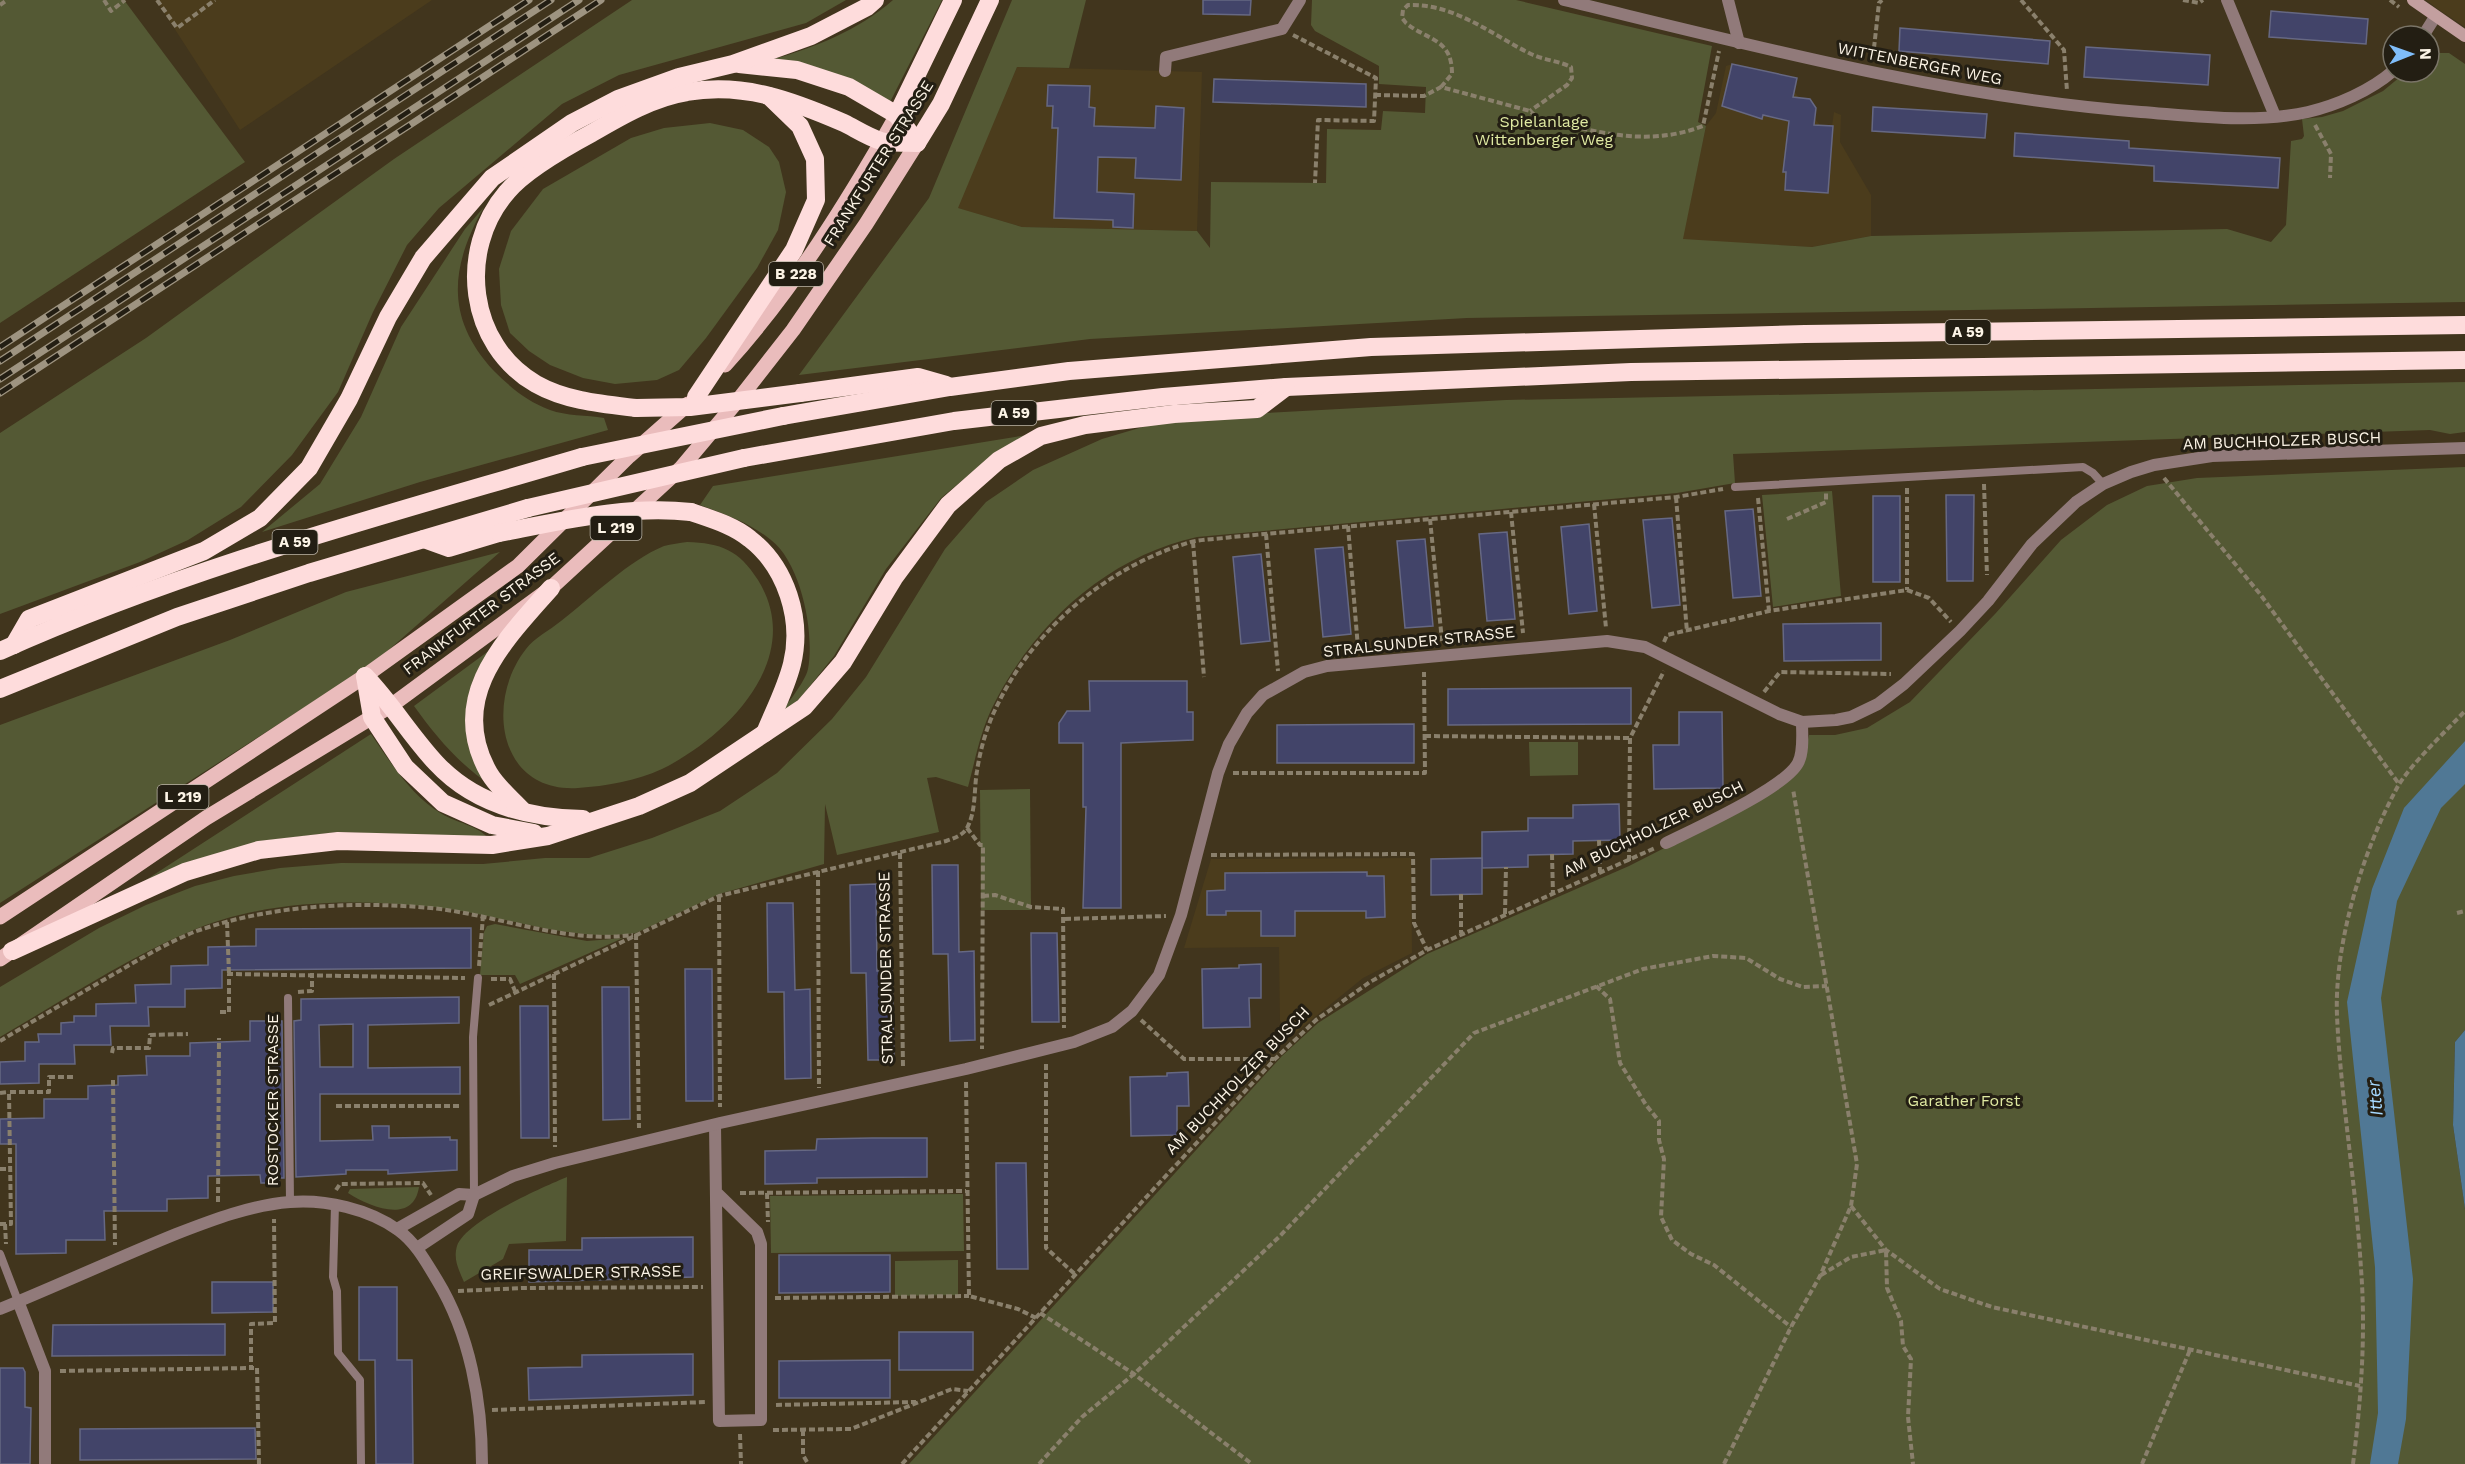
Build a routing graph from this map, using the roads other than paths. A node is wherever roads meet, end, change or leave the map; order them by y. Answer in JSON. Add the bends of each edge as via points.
{"nodes":[{"id":1,"x":875,"y":0,"type":"edge"},
{"id":2,"x":953,"y":0,"type":"edge"},
{"id":3,"x":990,"y":0,"type":"edge"},
{"id":4,"x":1300,"y":0,"type":"edge"},
{"id":5,"x":1564,"y":0,"type":"edge"},
{"id":6,"x":1728,"y":0,"type":"edge"},
{"id":7,"x":2227,"y":0,"type":"edge"},
{"id":8,"x":2413,"y":0,"type":"edge"},
{"id":9,"x":2435,"y":17,"type":"junction"},
{"id":10,"x":2431,"y":24,"type":"edge"},
{"id":11,"x":2465,"y":36,"type":"edge"},
{"id":12,"x":1739,"y":43,"type":"junction"},
{"id":13,"x":733,"y":64,"type":"junction"},
{"id":14,"x":1165,"y":71,"type":"dead end"},
{"id":15,"x":2381,"y":79,"type":"edge"},
{"id":16,"x":768,"y":94,"type":"junction"},
{"id":17,"x":897,"y":115,"type":"junction"},
{"id":18,"x":2275,"y":116,"type":"junction"},
{"id":19,"x":882,"y":141,"type":"junction"},
{"id":20,"x":917,"y":143,"type":"junction"},
{"id":21,"x":2465,"y":325,"type":"edge"},
{"id":22,"x":2465,"y":360,"type":"edge"},
{"id":23,"x":950,"y":387,"type":"junction"},
{"id":24,"x":1286,"y":387,"type":"junction"},
{"id":25,"x":696,"y":397,"type":"junction"},
{"id":26,"x":2465,"y":448,"type":"edge"},
{"id":27,"x":629,"y":456,"type":"joint"},
{"id":28,"x":681,"y":468,"type":"joint"},
{"id":29,"x":2103,"y":484,"type":"junction"},
{"id":30,"x":1735,"y":486,"type":"road end"},
{"id":31,"x":424,"y":539,"type":"junction"},
{"id":32,"x":551,"y":588,"type":"junction"},
{"id":33,"x":7,"y":648,"type":"edge"},
{"id":34,"x":365,"y":676,"type":"junction"},
{"id":35,"x":0,"y":689,"type":"edge"},
{"id":36,"x":1756,"y":703,"type":"joint"},
{"id":37,"x":392,"y":705,"type":"junction"},
{"id":38,"x":372,"y":717,"type":"junction"},
{"id":39,"x":1802,"y":722,"type":"junction"},
{"id":40,"x":765,"y":733,"type":"junction"},
{"id":41,"x":524,"y":813,"type":"junction"},
{"id":42,"x":593,"y":819,"type":"junction"},
{"id":43,"x":548,"y":836,"type":"junction"},
{"id":44,"x":1666,"y":843,"type":"road end"},
{"id":45,"x":0,"y":917,"type":"edge"},
{"id":46,"x":6,"y":955,"type":"edge"},
{"id":47,"x":478,"y":978,"type":"road end"},
{"id":48,"x":288,"y":998,"type":"road end"},
{"id":49,"x":718,"y":1124,"type":"junction"},
{"id":50,"x":718,"y":1194,"type":"junction"},
{"id":51,"x":474,"y":1195,"type":"junction"},
{"id":52,"x":290,"y":1202,"type":"junction"},
{"id":53,"x":331,"y":1204,"type":"junction"},
{"id":54,"x":397,"y":1229,"type":"junction"},
{"id":55,"x":417,"y":1248,"type":"junction"},
{"id":56,"x":0,"y":1254,"type":"edge"},
{"id":57,"x":18,"y":1302,"type":"junction"},
{"id":58,"x":0,"y":1309,"type":"edge"},
{"id":59,"x":45,"y":1464,"type":"edge"},
{"id":60,"x":361,"y":1464,"type":"edge"},
{"id":61,"x":483,"y":1464,"type":"edge"}],
"edges":[{"from":1,"to":13,"type":"highway","via":[[812,36]]},
{"from":2,"to":17,"type":"highway","name":"FRANKFURTER STRASSE","number":"B 228"},
{"from":3,"to":20,"type":"highway","name":"FRANKFURTER STRASSE","number":"B 228","via":[[941,104]]},
{"from":4,"to":14,"type":"street","via":[[1282,29],[1166,57]]},
{"from":5,"to":12,"type":"street","name":"WITTENBERGER WEG"},
{"from":6,"to":12,"type":"street"},
{"from":7,"to":18,"type":"street"},
{"from":8,"to":9,"type":"main road"},
{"from":9,"to":10,"type":"street"},
{"from":9,"to":11,"type":"main road"},
{"from":12,"to":18,"type":"street","name":"WITTENBERGER WEG","via":[[1975,92],[2068,106],[2212,118]]},
{"from":13,"to":17,"type":"highway","via":[[797,70],[849,87]]},
{"from":13,"to":33,"type":"highway","via":[[679,77],[618,99],[572,123],[492,178],[423,258],[388,317],[350,399],[309,468],[260,518],[204,551],[28,619]]},
{"from":15,"to":18,"type":"street","name":"WITTENBERGER WEG","via":[[2349,99],[2308,112]]},
{"from":16,"to":19,"type":"highway"},
{"from":16,"to":23,"type":"highway","bridge":true,"via":[[739,88],[686,92],[626,113],[555,154],[507,191],[489,218],[476,255],[476,296],[484,325],[497,350],[515,370],[559,395],[636,408],[690,407],[918,377]]},
{"from":16,"to":25,"type":"highway","via":[[800,126],[815,159],[816,200],[794,250]]},
{"from":17,"to":19,"type":"main road","name":"FRANKFURTER STRASSE","number":"B 228"},
{"from":17,"to":20,"type":"highway"},
{"from":19,"to":20,"type":"highway"},
{"from":19,"to":25,"type":"main road","name":"FRANKFURTER STRASSE","number":"B 228","via":[[818,244],[749,338]]},
{"from":20,"to":28,"type":"main road","name":"FRANKFURTER STRASSE","number":"B 228","via":[[793,330]]},
{"from":21,"to":23,"type":"highway","number":"A 59","via":[[1460,343],[1069,370]]},
{"from":22,"to":24,"type":"highway","number":"A 59","via":[[1643,372]]},
{"from":23,"to":33,"type":"highway","number":"A 59","bridge":true,"via":[[582,457],[174,582]]},
{"from":24,"to":31,"type":"highway","number":"A 59","bridge":true,"via":[[954,421],[744,458],[528,508]]},
{"from":24,"to":40,"type":"highway","via":[[1257,409],[1085,425],[1041,436],[999,460],[948,505],[894,578],[835,671],[804,707]]},
{"from":25,"to":27,"type":"main road","name":"FRANKFURTER STRASSE","number":"B 228"},
{"from":26,"to":29,"type":"street","name":"AM BUCHHOLZER BUSCH","via":[[2211,456],[2154,465]]},
{"from":27,"to":34,"type":"main road","name":"FRANKFURTER STRASSE","number":"L 219","via":[[518,566]]},
{"from":28,"to":32,"type":"main road","name":"FRANKFURTER STRASSE","number":"L 219"},
{"from":29,"to":30,"type":"lane","via":[[2083,467]]},
{"from":29,"to":39,"type":"street","name":"AM BUCHHOLZER BUSCH","via":[[2076,502],[2032,544],[1960,631],[1878,704],[1836,720]]},
{"from":31,"to":35,"type":"highway","number":"A 59","via":[[177,617]]},
{"from":31,"to":40,"type":"highway","bridge":true,"via":[[449,548],[499,533],[606,512],[654,510],[691,512],[749,538],[778,570],[793,615],[792,663]]},
{"from":32,"to":37,"type":"main road","name":"FRANKFURTER STRASSE","number":"L 219"},
{"from":32,"to":41,"type":"highway","via":[[500,647],[483,677],[474,713],[473,729],[490,775]]},
{"from":34,"to":37,"type":"highway"},
{"from":34,"to":38,"type":"highway"},
{"from":34,"to":45,"type":"main road","name":"FRANKFURTER STRASSE","number":"L 219"},
{"from":36,"to":39,"type":"street","name":"AM BUCHHOLZER BUSCH"},
{"from":36,"to":49,"type":"street","name":"STRALSUNDER STRASSE","via":[[1659,654],[1629,643],[1607,641],[1359,662],[1304,672],[1263,695],[1228,744],[1181,915],[1160,975],[1132,1011],[1112,1027],[1092,1037],[966,1069]]},
{"from":37,"to":38,"type":"main road","name":"FRANKFURTER STRASSE","number":"L 219"},
{"from":37,"to":41,"type":"highway","via":[[454,781],[476,795]]},
{"from":38,"to":43,"type":"highway","via":[[405,767],[443,803],[492,825]]},
{"from":38,"to":46,"type":"main road","name":"FRANKFURTER STRASSE","number":"L 219","via":[[206,818]]},
{"from":39,"to":44,"type":"street","name":"AM BUCHHOLZER BUSCH","via":[[1801,754],[1790,773],[1744,805]]},
{"from":40,"to":42,"type":"highway","via":[[690,783],[639,806]]},
{"from":41,"to":42,"type":"highway"},
{"from":42,"to":43,"type":"highway"},
{"from":43,"to":46,"type":"highway","via":[[492,845],[338,841],[259,850],[185,872]]},
{"from":47,"to":51,"type":"lane"},
{"from":48,"to":52,"type":"lane","name":"ROSTOCKER STRASSE"},
{"from":49,"to":50,"type":"street"},
{"from":49,"to":51,"type":"street","name":"STRALSUNDER STRASSE","via":[[555,1163],[513,1176]]},
{"from":50,"to":50,"type":"street","via":[[757,1232],[761,1244],[760,1420],[719,1420]]},
{"from":51,"to":54,"type":"street","name":"STRALSUNDER STRASSE","via":[[459,1194]]},
{"from":51,"to":55,"type":"street","via":[[468,1214]]},
{"from":52,"to":53,"type":"street","name":"ROSTOCKER STRASSE"},
{"from":52,"to":57,"type":"street","name":"ROSTOCKER STRASSE","via":[[219,1217]]},
{"from":53,"to":54,"type":"street","name":"ROSTOCKER STRASSE"},
{"from":53,"to":60,"type":"lane","via":[[338,1353],[360,1380]]},
{"from":54,"to":55,"type":"street","name":"ROSTOCKER STRASSE"},
{"from":55,"to":61,"type":"street","name":"ROSTOCKER STRASSE","via":[[444,1292],[469,1357],[480,1410]]},
{"from":56,"to":57,"type":"lane"},
{"from":57,"to":58,"type":"street","name":"ROSTOCKER STRASSE"},
{"from":57,"to":59,"type":"street","via":[[45,1371]]}]}
